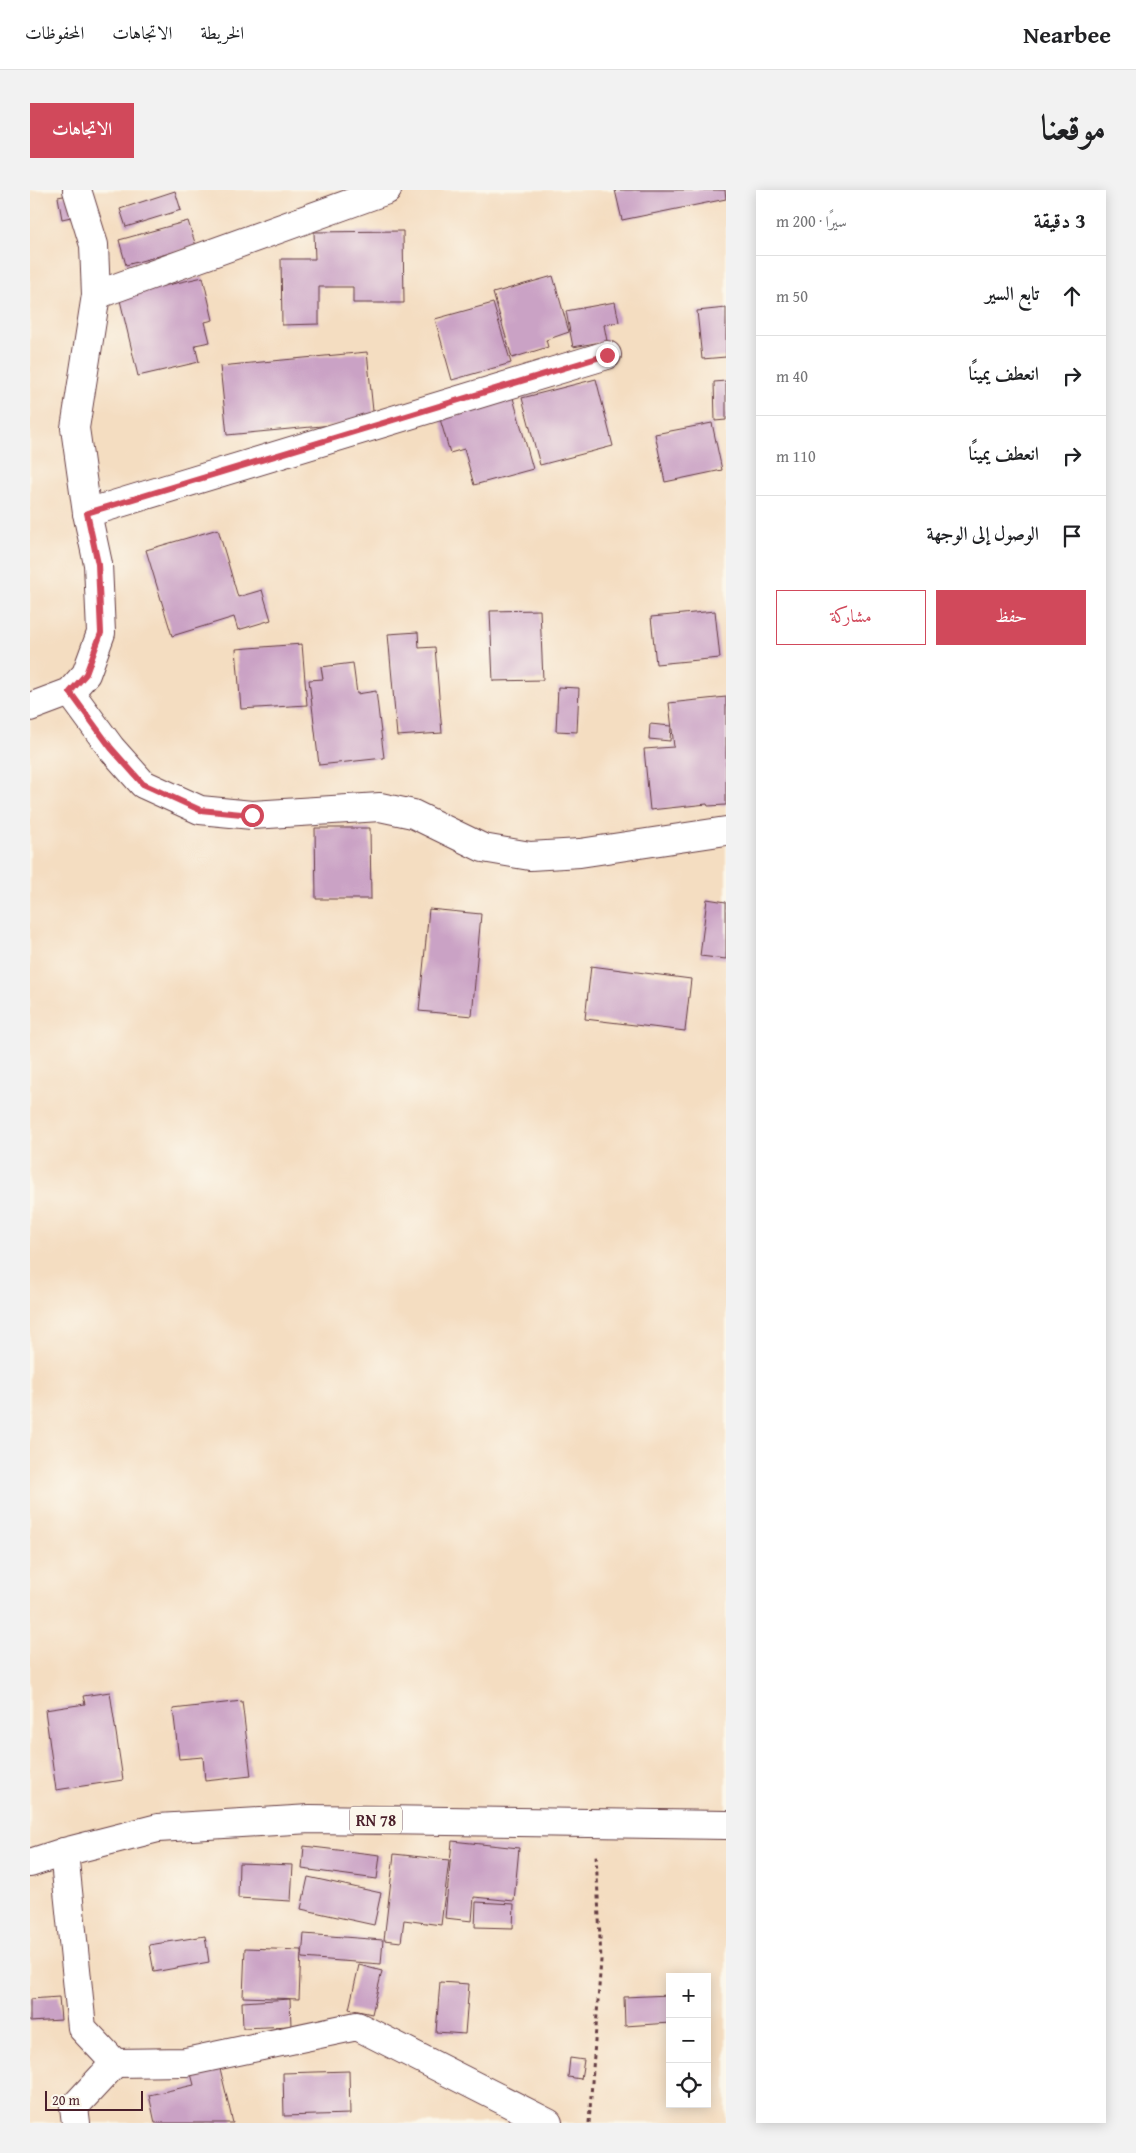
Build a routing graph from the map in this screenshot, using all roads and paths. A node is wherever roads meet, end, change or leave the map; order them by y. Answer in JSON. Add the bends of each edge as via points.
{"nodes":[{"id":1,"x":77,"y":190,"type":"edge"},
{"id":2,"x":387,"y":190,"type":"edge"},
{"id":3,"x":96,"y":295,"type":"junction"},
{"id":4,"x":607,"y":355,"type":"dead end"},
{"id":5,"x":87,"y":513,"type":"junction"},
{"id":6,"x":70,"y":692,"type":"junction"},
{"id":7,"x":30,"y":707,"type":"edge"},
{"id":8,"x":726,"y":831,"type":"edge"},
{"id":9,"x":594,"y":1823,"type":"junction"},
{"id":10,"x":726,"y":1825,"type":"edge"},
{"id":11,"x":64,"y":1852,"type":"junction"},
{"id":12,"x":30,"y":1863,"type":"edge"},
{"id":13,"x":115,"y":2063,"type":"junction"},
{"id":14,"x":76,"y":2123,"type":"edge"},
{"id":15,"x":548,"y":2123,"type":"edge"},
{"id":16,"x":589,"y":2123,"type":"edge"}],
"edges":[{"from":1,"to":3,"type":"street","via":[[94,245]]},
{"from":2,"to":3,"type":"street"},
{"from":3,"to":5,"type":"street","via":[[74,428]]},
{"from":4,"to":5,"type":"street"},
{"from":5,"to":6,"type":"street","via":[[98,564],[101,633],[86,674]]},
{"from":6,"to":7,"type":"street"},
{"from":6,"to":8,"type":"street","via":[[111,748],[143,784],[200,810],[252,815],[380,807],[413,814],[483,848],[530,856]]},
{"from":9,"to":10,"type":"street","number":"RN 78"},
{"from":9,"to":11,"type":"street","number":"RN 78","via":[[310,1819],[158,1828]]},
{"from":9,"to":16,"type":"path","via":[[601,1960]]},
{"from":11,"to":12,"type":"street","number":"RN 78"},
{"from":11,"to":13,"type":"street","via":[[82,2028]]},
{"from":13,"to":14,"type":"street","via":[[74,2107]]},
{"from":13,"to":15,"type":"street","via":[[186,2062],[357,2026]]}]}
